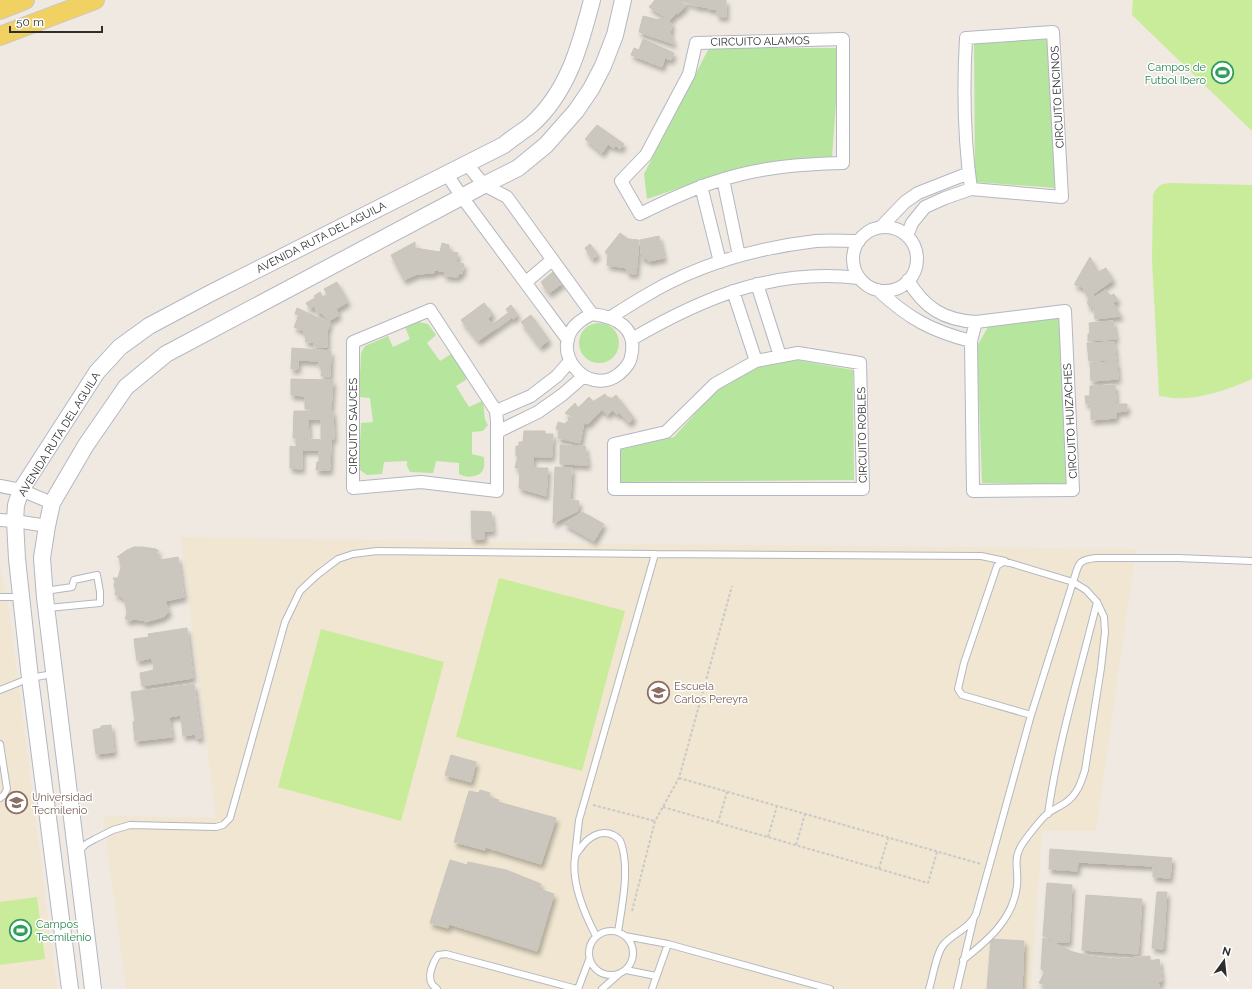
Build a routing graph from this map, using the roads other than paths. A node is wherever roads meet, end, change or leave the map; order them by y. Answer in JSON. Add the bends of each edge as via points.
{"nodes":[{"id":1,"x":95,"y":0,"type":"edge"},
{"id":2,"x":592,"y":0,"type":"edge"},
{"id":3,"x":623,"y":0,"type":"edge"},
{"id":4,"x":21,"y":1,"type":"edge"},
{"id":5,"x":0,"y":10,"type":"edge"},
{"id":6,"x":0,"y":36,"type":"edge"},
{"id":7,"x":531,"y":124,"type":"junction"},
{"id":8,"x":546,"y":145,"type":"junction"},
{"id":9,"x":466,"y":163,"type":"junction"},
{"id":10,"x":446,"y":173,"type":"junction"},
{"id":11,"x":969,"y":173,"type":"junction"},
{"id":12,"x":723,"y":179,"type":"junction"},
{"id":13,"x":484,"y":185,"type":"junction"},
{"id":14,"x":701,"y":186,"type":"junction"},
{"id":15,"x":971,"y":189,"type":"junction"},
{"id":16,"x":918,"y":193,"type":"junction"},
{"id":17,"x":462,"y":197,"type":"junction"},
{"id":18,"x":925,"y":207,"type":"junction"},
{"id":19,"x":880,"y":227,"type":"junction"},
{"id":20,"x":907,"y":236,"type":"junction"},
{"id":21,"x":858,"y":241,"type":"junction"},
{"id":22,"x":739,"y":256,"type":"junction"},
{"id":23,"x":552,"y":260,"type":"junction"},
{"id":24,"x":720,"y":262,"type":"junction"},
{"id":25,"x":859,"y":278,"type":"junction"},
{"id":26,"x":908,"y":280,"type":"junction"},
{"id":27,"x":526,"y":282,"type":"junction"},
{"id":28,"x":757,"y":284,"type":"junction"},
{"id":29,"x":878,"y":290,"type":"junction"},
{"id":30,"x":733,"y":291,"type":"junction"},
{"id":31,"x":930,"y":307,"type":"junction"},
{"id":32,"x":592,"y":314,"type":"junction"},
{"id":33,"x":611,"y":318,"type":"junction"},
{"id":34,"x":917,"y":321,"type":"junction"},
{"id":35,"x":976,"y":322,"type":"junction"},
{"id":36,"x":632,"y":339,"type":"junction"},
{"id":37,"x":568,"y":340,"type":"junction"},
{"id":38,"x":971,"y":341,"type":"junction"},
{"id":39,"x":780,"y":356,"type":"junction"},
{"id":40,"x":570,"y":361,"type":"junction"},
{"id":41,"x":756,"y":361,"type":"junction"},
{"id":42,"x":584,"y":376,"type":"junction"},
{"id":43,"x":531,"y":396,"type":"junction"},
{"id":44,"x":496,"y":411,"type":"junction"},
{"id":45,"x":538,"y":412,"type":"junction"},
{"id":46,"x":497,"y":432,"type":"junction"},
{"id":47,"x":0,"y":486,"type":"edge"},
{"id":48,"x":21,"y":490,"type":"junction"},
{"id":49,"x":52,"y":503,"type":"junction"},
{"id":50,"x":7,"y":520,"type":"edge"},
{"id":51,"x":47,"y":526,"type":"junction"},
{"id":52,"x":655,"y":554,"type":"junction"},
{"id":53,"x":1252,"y":561,"type":"edge"},
{"id":54,"x":1006,"y":562,"type":"junction"},
{"id":55,"x":1073,"y":582,"type":"junction"},
{"id":56,"x":45,"y":591,"type":"junction"},
{"id":57,"x":0,"y":597,"type":"edge"},
{"id":58,"x":22,"y":597,"type":"junction"},
{"id":59,"x":1097,"y":602,"type":"junction"},
{"id":60,"x":46,"y":608,"type":"junction"},
{"id":61,"x":54,"y":673,"type":"junction"},
{"id":62,"x":30,"y":678,"type":"junction"},
{"id":63,"x":0,"y":690,"type":"edge"},
{"id":64,"x":1031,"y":715,"type":"junction"},
{"id":65,"x":0,"y":744,"type":"edge"},
{"id":66,"x":0,"y":798,"type":"edge"},
{"id":67,"x":1048,"y":814,"type":"junction"},
{"id":68,"x":77,"y":853,"type":"junction"},
{"id":69,"x":575,"y":856,"type":"junction"},
{"id":70,"x":974,"y":920,"type":"junction"},
{"id":71,"x":618,"y":932,"type":"junction"},
{"id":72,"x":596,"y":936,"type":"junction"},
{"id":73,"x":625,"y":936,"type":"junction"},
{"id":74,"x":88,"y":943,"type":"junction"},
{"id":75,"x":668,"y":944,"type":"junction"},
{"id":76,"x":65,"y":946,"type":"junction"},
{"id":77,"x":589,"y":960,"type":"junction"},
{"id":78,"x":963,"y":960,"type":"junction"},
{"id":79,"x":626,"y":970,"type":"junction"},
{"id":80,"x":619,"y":974,"type":"junction"},
{"id":81,"x":656,"y":976,"type":"junction"},
{"id":82,"x":70,"y":989,"type":"edge"},
{"id":83,"x":93,"y":989,"type":"edge"},
{"id":84,"x":437,"y":989,"type":"edge"},
{"id":85,"x":578,"y":989,"type":"edge"},
{"id":86,"x":602,"y":989,"type":"edge"},
{"id":87,"x":652,"y":989,"type":"edge"},
{"id":88,"x":830,"y":989,"type":"edge"},
{"id":89,"x":929,"y":989,"type":"edge"},
{"id":90,"x":957,"y":989,"type":"edge"}],
"edges":[{"from":1,"to":6,"type":"main road"},
{"from":2,"to":7,"type":"street","name":"AVENIDA RUTA DEL AGUILA","via":[[582,41],[568,76],[552,101]]},
{"from":3,"to":8,"type":"street","via":[[615,35],[597,78],[576,112]]},
{"from":4,"to":5,"type":"main road"},
{"from":7,"to":8,"type":"street"},
{"from":7,"to":9,"type":"street","name":"AVENIDA RUTA DEL AGUILA","via":[[504,145]]},
{"from":8,"to":13,"type":"street","via":[[518,168]]},
{"from":9,"to":10,"type":"street","name":"AVENIDA RUTA DEL AGUILA"},
{"from":9,"to":13,"type":"street"},
{"from":10,"to":17,"type":"street"},
{"from":10,"to":48,"type":"street","name":"AVENIDA RUTA DEL AGUILA","via":[[211,293],[143,330],[120,347],[97,372]]},
{"from":11,"to":15,"type":"street","name":"CIRCUITO ENCINOS"},
{"from":11,"to":15,"type":"street","name":"CIRCUITO ENCINOS","via":[[964,105],[966,38],[1053,32],[1062,197]]},
{"from":11,"to":16,"type":"street"},
{"from":12,"to":14,"type":"street","name":"CIRCUITO ALAMOS"},
{"from":12,"to":14,"type":"street","name":"CIRCUITO ALAMOS","via":[[789,166],[843,163],[843,39],[696,43],[688,74],[646,155],[621,182],[640,214]]},
{"from":12,"to":22,"type":"street"},
{"from":13,"to":17,"type":"street"},
{"from":13,"to":23,"type":"street","via":[[507,197]]},
{"from":14,"to":24,"type":"street"},
{"from":15,"to":18,"type":"street","name":"CIRCUITO ENCINOS"},
{"from":16,"to":18,"type":"street"},
{"from":16,"to":19,"type":"street"},
{"from":17,"to":27,"type":"street"},
{"from":17,"to":49,"type":"street","via":[[166,354],[126,387],[86,445]]},
{"from":18,"to":20,"type":"street","name":"CIRCUITO ENCINOS","via":[[912,223]]},
{"from":19,"to":20,"type":"street","via":[[899,231]]},
{"from":19,"to":21,"type":"street","via":[[868,232]]},
{"from":20,"to":26,"type":"street","via":[[913,244],[916,258],[914,272]]},
{"from":21,"to":22,"type":"street","via":[[817,241],[778,246]]},
{"from":21,"to":25,"type":"street","via":[[853,259],[854,269]]},
{"from":22,"to":24,"type":"street"},
{"from":23,"to":27,"type":"street"},
{"from":23,"to":32,"type":"street"},
{"from":24,"to":33,"type":"street","via":[[646,295]]},
{"from":25,"to":28,"type":"street","via":[[786,278]]},
{"from":25,"to":29,"type":"street"},
{"from":26,"to":29,"type":"street","via":[[899,287]]},
{"from":26,"to":31,"type":"street","name":"CIRCUITO HUIZACHES"},
{"from":27,"to":37,"type":"street"},
{"from":28,"to":30,"type":"street"},
{"from":28,"to":39,"type":"street"},
{"from":29,"to":34,"type":"street"},
{"from":30,"to":36,"type":"street","via":[[666,319]]},
{"from":30,"to":41,"type":"street"},
{"from":31,"to":34,"type":"street"},
{"from":31,"to":35,"type":"street","name":"CIRCUITO HUIZACHES","via":[[952,318]]},
{"from":32,"to":33,"type":"street"},
{"from":32,"to":37,"type":"street","via":[[579,322]]},
{"from":33,"to":36,"type":"street","via":[[620,321]]},
{"from":34,"to":38,"type":"street","via":[[934,330]]},
{"from":35,"to":38,"type":"street","name":"CIRCUITO HUIZACHES"},
{"from":35,"to":38,"type":"street","name":"CIRCUITO HUIZACHES","via":[[1065,311],[1073,490],[973,491]]},
{"from":36,"to":42,"type":"street","via":[[633,350],[624,370],[605,380],[594,380]]},
{"from":37,"to":40,"type":"street"},
{"from":39,"to":41,"type":"street","name":"CIRCUITO ROBLES"},
{"from":39,"to":41,"type":"street","name":"CIRCUITO ROBLES","via":[[798,353],[860,363],[863,489],[614,489],[614,444],[666,432],[715,384]]},
{"from":40,"to":42,"type":"street"},
{"from":40,"to":43,"type":"street","via":[[557,376]]},
{"from":42,"to":45,"type":"street"},
{"from":43,"to":44,"type":"street"},
{"from":43,"to":45,"type":"street"},
{"from":44,"to":46,"type":"street","name":"CIRCUITO SAUCES"},
{"from":44,"to":46,"type":"street","name":"CIRCUITO SAUCES","via":[[430,310],[353,342],[354,488],[421,482],[497,491]]},
{"from":45,"to":46,"type":"street"},
{"from":47,"to":48,"type":"street"},
{"from":48,"to":49,"type":"street"},
{"from":48,"to":50,"type":"street","name":"AVENIDA RUTA DEL AGUILA"},
{"from":49,"to":51,"type":"street"},
{"from":50,"to":51,"type":"street"},
{"from":50,"to":58,"type":"street","name":"AVENIDA RUTA DEL AGUILA"},
{"from":51,"to":56,"type":"street","via":[[42,558]]},
{"from":52,"to":54,"type":"lane","via":[[981,556]]},
{"from":52,"to":68,"type":"lane","via":[[377,551],[353,554],[338,560],[316,575],[300,591],[285,622],[230,818],[223,825],[216,827],[130,825],[95,839]]},
{"from":52,"to":69,"type":"lane","via":[[579,820]]},
{"from":53,"to":55,"type":"lane","via":[[1091,558],[1080,562]]},
{"from":54,"to":55,"type":"lane"},
{"from":54,"to":64,"type":"lane","via":[[997,566],[964,663],[958,689],[962,695]]},
{"from":55,"to":59,"type":"lane","via":[[1086,590]]},
{"from":55,"to":64,"type":"lane"},
{"from":56,"to":60,"type":"street"},
{"from":56,"to":60,"type":"lane","via":[[72,587],[74,580],[97,575],[100,592],[100,603]]},
{"from":57,"to":58,"type":"lane"},
{"from":58,"to":62,"type":"street","name":"AVENIDA RUTA DEL AGUILA"},
{"from":59,"to":67,"type":"lane","via":[[1059,751]]},
{"from":59,"to":67,"type":"lane","via":[[1104,617],[1105,632],[1085,770],[1074,795]]},
{"from":60,"to":61,"type":"street"},
{"from":61,"to":62,"type":"lane"},
{"from":61,"to":68,"type":"street"},
{"from":62,"to":63,"type":"lane"},
{"from":62,"to":76,"type":"street","name":"AVENIDA RUTA DEL AGUILA"},
{"from":64,"to":70,"type":"lane"},
{"from":65,"to":66,"type":"lane","via":[[7,789]]},
{"from":67,"to":78,"type":"lane","via":[[1018,851],[1017,886],[1009,914],[993,935]]},
{"from":68,"to":74,"type":"street"},
{"from":69,"to":71,"type":"lane","via":[[595,835],[609,833],[621,843],[624,859],[624,892]]},
{"from":69,"to":72,"type":"lane","via":[[580,898]]},
{"from":70,"to":78,"type":"lane"},
{"from":70,"to":89,"type":"lane","via":[[940,950]]},
{"from":71,"to":72,"type":"lane","via":[[611,930]]},
{"from":71,"to":73,"type":"lane"},
{"from":72,"to":77,"type":"lane","via":[[589,947]]},
{"from":73,"to":75,"type":"lane"},
{"from":73,"to":79,"type":"lane","via":[[633,949],[631,964]]},
{"from":74,"to":76,"type":"street"},
{"from":74,"to":83,"type":"street"},
{"from":75,"to":81,"type":"lane"},
{"from":75,"to":88,"type":"lane"},
{"from":76,"to":82,"type":"street","name":"AVENIDA RUTA DEL AGUILA"},
{"from":77,"to":80,"type":"lane","via":[[604,974]]},
{"from":77,"to":85,"type":"lane"},
{"from":78,"to":90,"type":"lane"},
{"from":79,"to":80,"type":"lane"},
{"from":79,"to":81,"type":"lane"},
{"from":80,"to":86,"type":"lane"},
{"from":81,"to":87,"type":"lane"},
{"from":84,"to":85,"type":"lane","via":[[431,984],[432,969],[438,955],[446,954]]}]}
